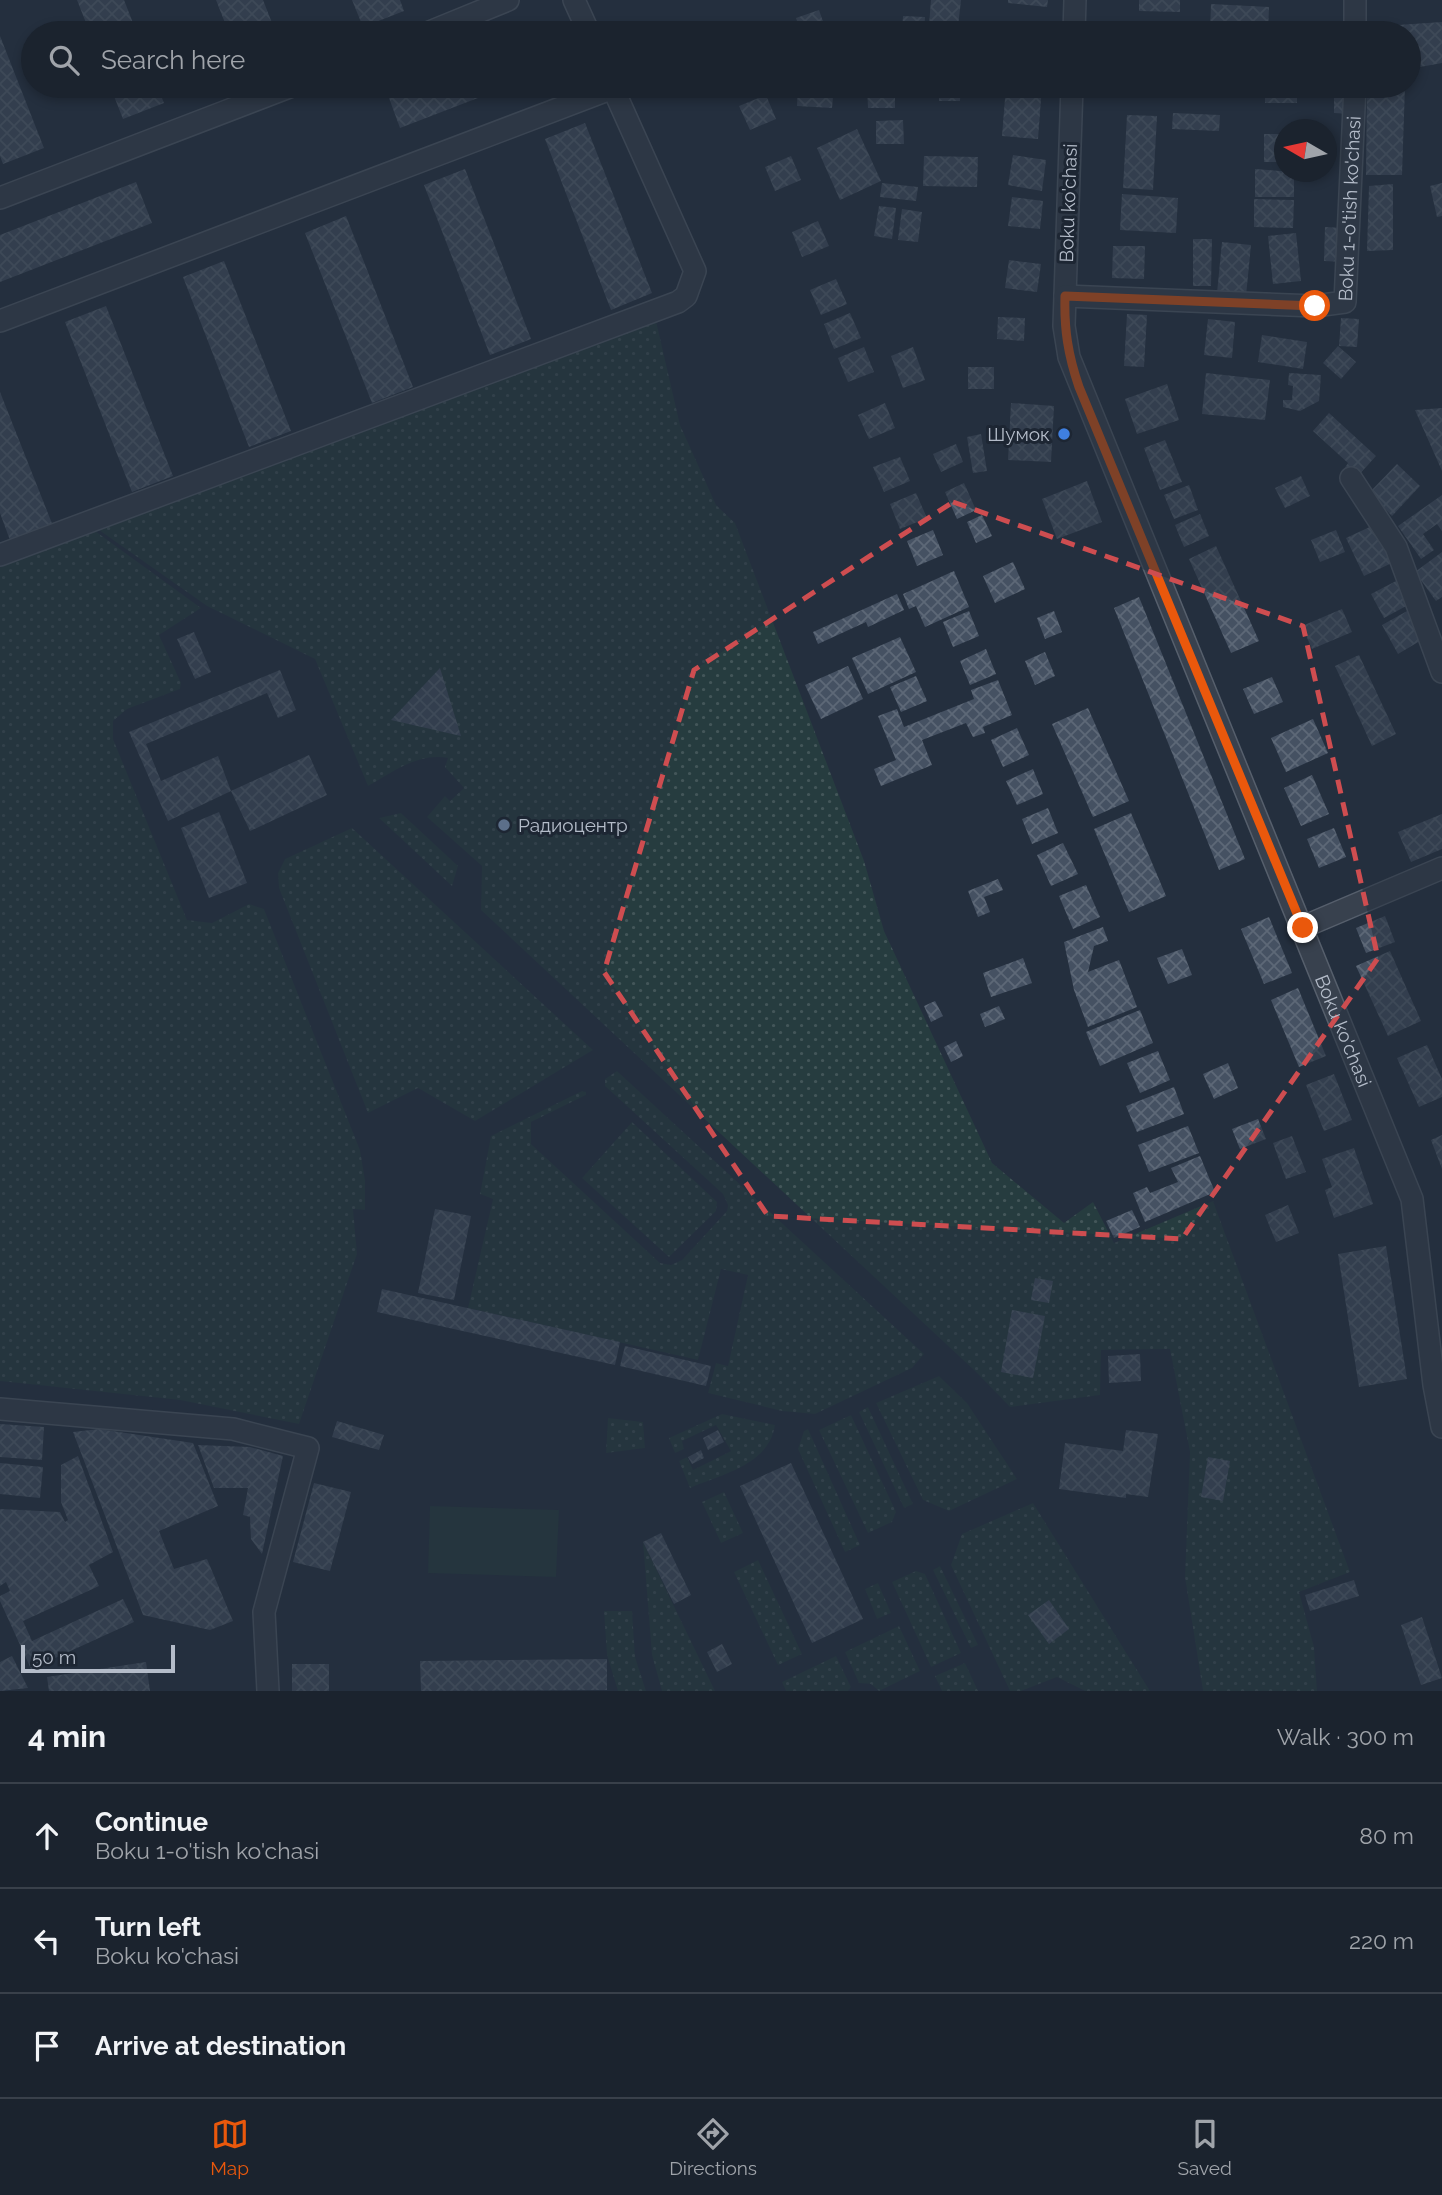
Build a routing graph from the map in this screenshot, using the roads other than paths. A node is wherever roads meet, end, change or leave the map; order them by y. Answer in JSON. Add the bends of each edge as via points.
{"nodes":[{"id":1,"x":508,"y":0,"type":"edge"},
{"id":2,"x":574,"y":0,"type":"edge"},
{"id":3,"x":1075,"y":0,"type":"edge"},
{"id":4,"x":1355,"y":0,"type":"edge"},
{"id":5,"x":456,"y":21,"type":"edge"},
{"id":6,"x":584,"y":21,"type":"edge"},
{"id":7,"x":1074,"y":21,"type":"edge"},
{"id":8,"x":1355,"y":21,"type":"edge"},
{"id":9,"x":261,"y":98,"type":"edge"},
{"id":10,"x":584,"y":98,"type":"edge"},
{"id":11,"x":618,"y":98,"type":"edge"},
{"id":12,"x":1072,"y":98,"type":"edge"},
{"id":13,"x":1354,"y":98,"type":"edge"},
{"id":14,"x":0,"y":198,"type":"edge"},
{"id":15,"x":1065,"y":296,"type":"junction"},
{"id":16,"x":0,"y":321,"type":"edge"},
{"id":17,"x":1351,"y":478,"type":"dead end"},
{"id":18,"x":0,"y":555,"type":"edge"},
{"id":19,"x":1442,"y":672,"type":"edge"},
{"id":20,"x":1442,"y":868,"type":"edge"},
{"id":21,"x":1303,"y":928,"type":"junction"},
{"id":22,"x":0,"y":1409,"type":"edge"},
{"id":23,"x":1442,"y":1427,"type":"edge"},
{"id":24,"x":268,"y":1691,"type":"edge"}],
"edges":[{"from":1,"to":5,"type":"street"},
{"from":2,"to":6,"type":"street"},
{"from":3,"to":7,"type":"street"},
{"from":4,"to":8,"type":"street"},
{"from":9,"to":14,"type":"street"},
{"from":10,"to":16,"type":"street"},
{"from":11,"to":18,"type":"street","via":[[695,271],[686,296],[678,302]]},
{"from":12,"to":15,"type":"street","name":"Boku ko'chasi"},
{"from":13,"to":15,"type":"street","name":"Boku 1-o'tish ko'chasi","via":[[1345,302],[1315,306]]},
{"from":15,"to":21,"type":"street","name":"Boku ko'chasi","via":[[1066,342],[1079,387]]},
{"from":17,"to":19,"type":"street","via":[[1396,547]]},
{"from":20,"to":21,"type":"street"},
{"from":21,"to":23,"type":"street","name":"Boku ko'chasi","via":[[1412,1199]]},
{"from":22,"to":24,"type":"street","via":[[233,1429],[308,1448],[264,1612]]}]}
